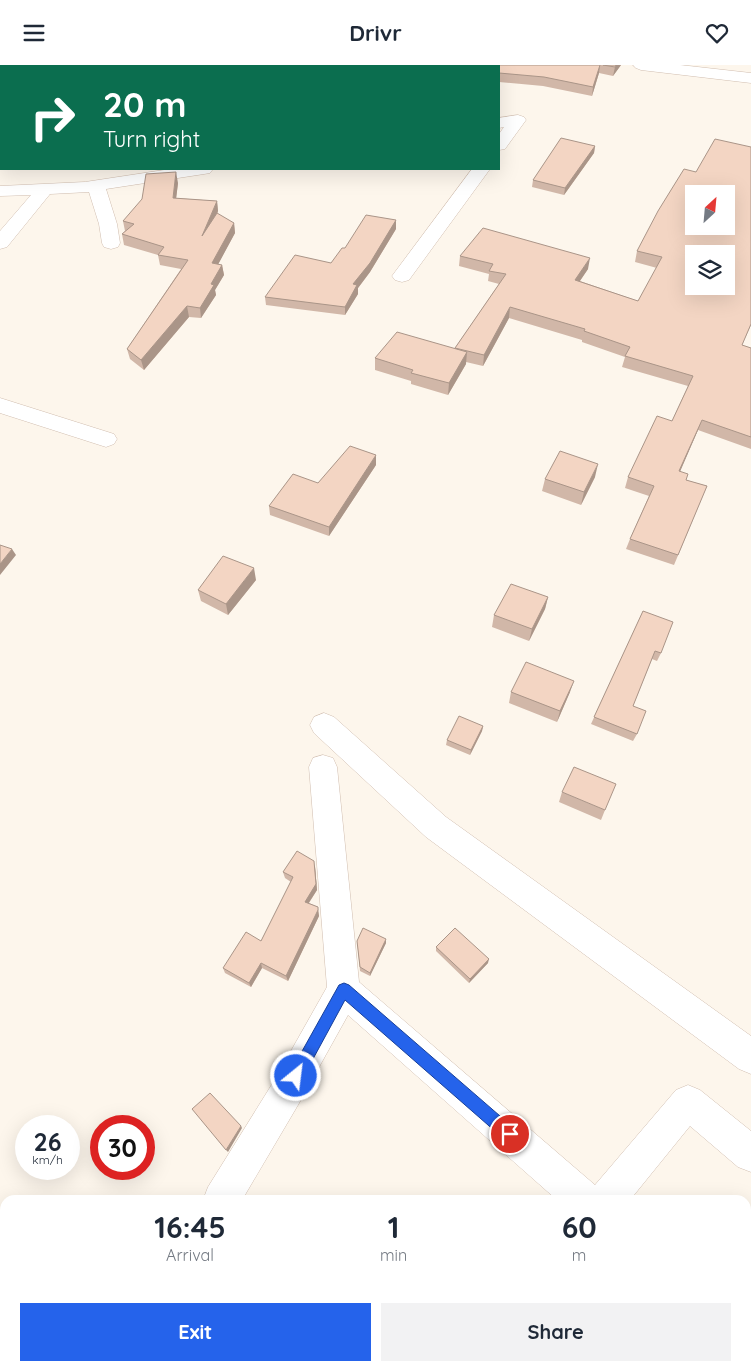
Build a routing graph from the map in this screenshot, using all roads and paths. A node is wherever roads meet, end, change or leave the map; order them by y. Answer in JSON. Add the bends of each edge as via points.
{"nodes":[{"id":1,"x":641,"y":65,"type":"edge"},
{"id":2,"x":751,"y":78,"type":"edge"},
{"id":3,"x":500,"y":123,"type":"edge"},
{"id":4,"x":500,"y":144,"type":"edge"},
{"id":5,"x":198,"y":170,"type":"edge"},
{"id":6,"x":480,"y":170,"type":"edge"},
{"id":7,"x":96,"y":186,"type":"junction"},
{"id":8,"x":45,"y":189,"type":"junction"},
{"id":9,"x":0,"y":191,"type":"edge"},
{"id":10,"x":0,"y":243,"type":"edge"},
{"id":11,"x":111,"y":243,"type":"dead end"},
{"id":12,"x":402,"y":276,"type":"dead end"},
{"id":13,"x":0,"y":405,"type":"edge"},
{"id":14,"x":106,"y":439,"type":"dead end"},
{"id":15,"x":324,"y":725,"type":"dead end"},
{"id":16,"x":323,"y":767,"type":"dead end"},
{"id":17,"x":344,"y":990,"type":"junction"},
{"id":18,"x":751,"y":1057,"type":"edge"},
{"id":19,"x":751,"y":1154,"type":"edge"},
{"id":20,"x":224,"y":1195,"type":"edge"},
{"id":21,"x":579,"y":1195,"type":"edge"},
{"id":22,"x":610,"y":1195,"type":"edge"}],
"edges":[{"from":1,"to":2,"type":"street"},
{"from":3,"to":4,"type":"street","via":[[518,119]]},
{"from":5,"to":7,"type":"street"},
{"from":6,"to":12,"type":"street"},
{"from":7,"to":8,"type":"street"},
{"from":7,"to":11,"type":"street"},
{"from":8,"to":9,"type":"street"},
{"from":8,"to":10,"type":"street"},
{"from":13,"to":14,"type":"street"},
{"from":15,"to":18,"type":"street","via":[[436,827]]},
{"from":16,"to":17,"type":"street"},
{"from":17,"to":20,"type":"street"},
{"from":17,"to":21,"type":"street"},
{"from":19,"to":22,"type":"street","via":[[688,1102]]}]}
